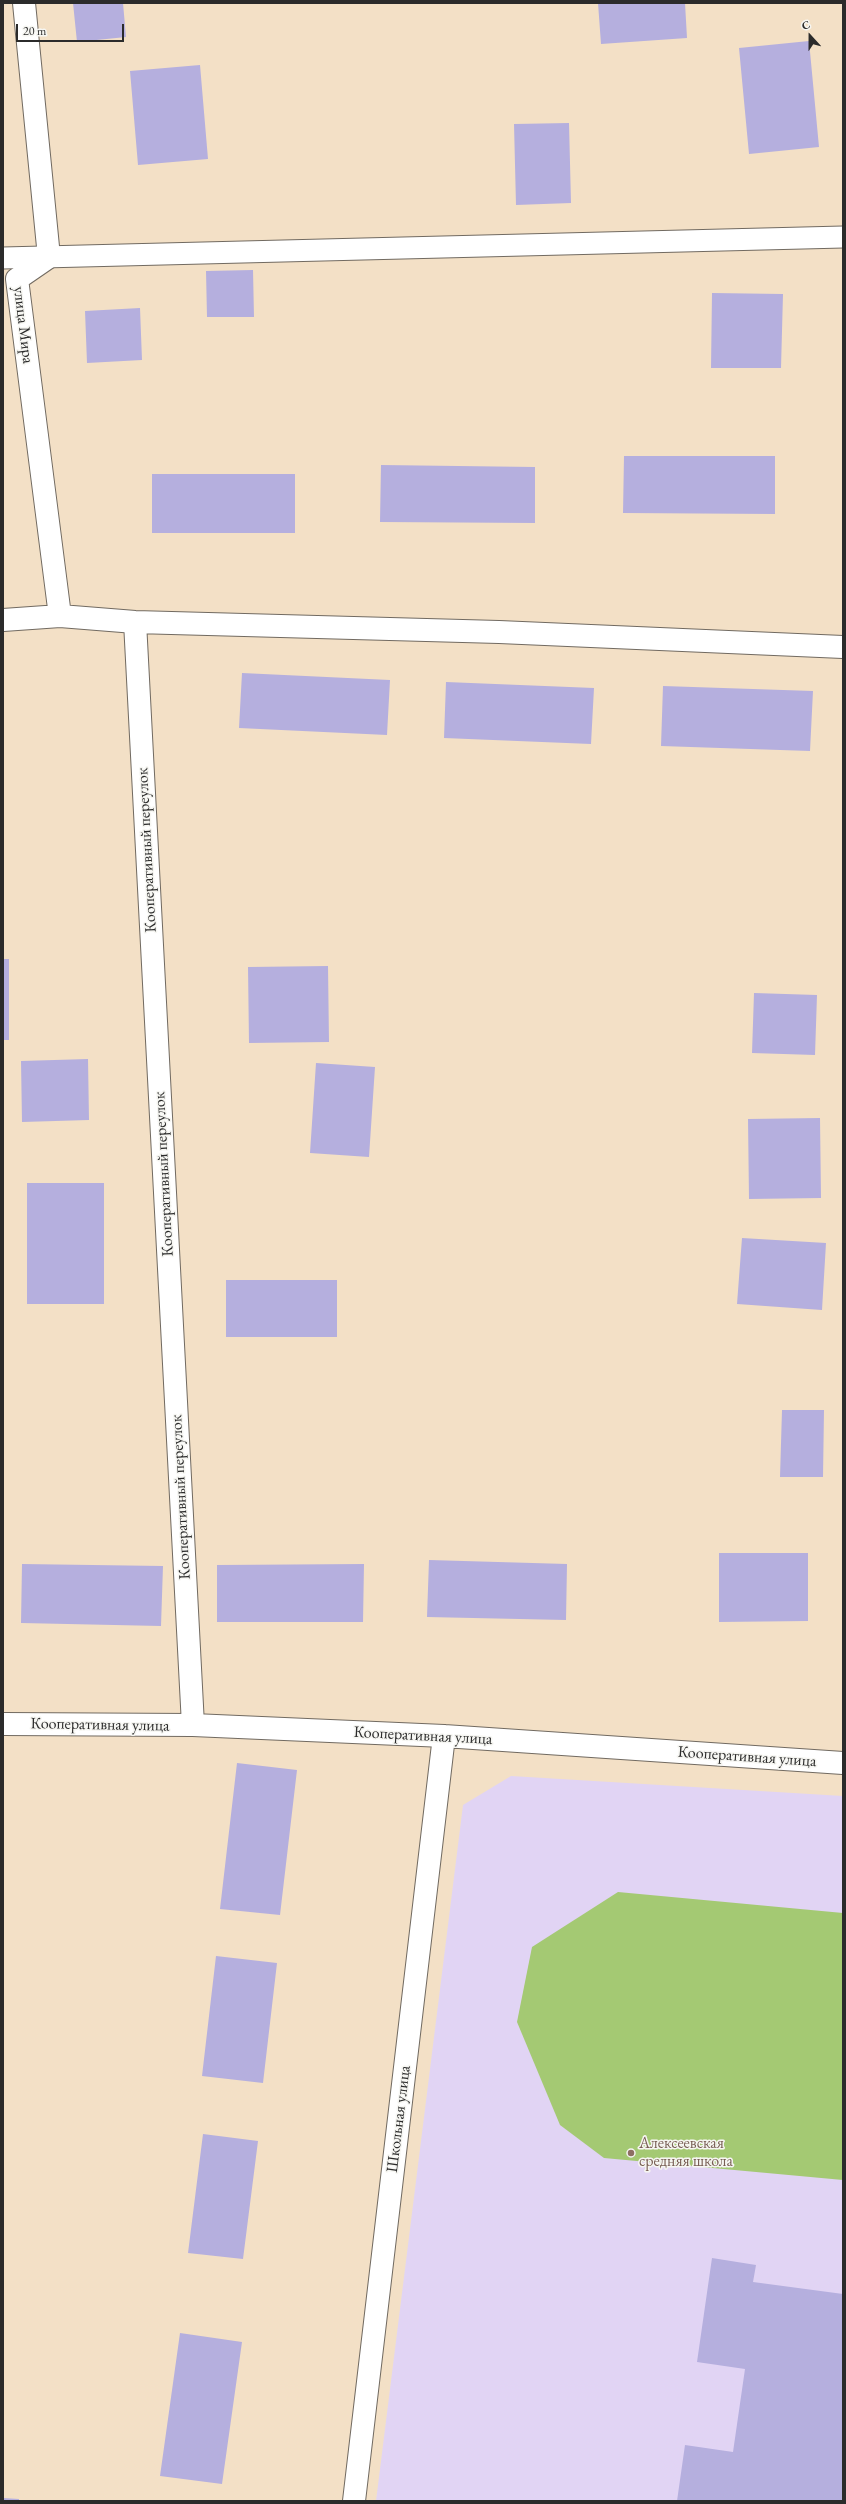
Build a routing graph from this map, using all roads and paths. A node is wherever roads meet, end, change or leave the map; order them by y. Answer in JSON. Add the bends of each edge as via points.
{"nodes":[{"id":1,"x":24,"y":3,"type":"edge"},
{"id":2,"x":843,"y":236,"type":"edge"},
{"id":3,"x":49,"y":257,"type":"junction"},
{"id":4,"x":3,"y":258,"type":"edge"},
{"id":5,"x":60,"y":616,"type":"junction"},
{"id":6,"x":3,"y":620,"type":"edge"},
{"id":7,"x":135,"y":622,"type":"junction"},
{"id":8,"x":843,"y":647,"type":"edge"},
{"id":9,"x":3,"y":1724,"type":"edge"},
{"id":10,"x":193,"y":1726,"type":"junction"},
{"id":11,"x":444,"y":1736,"type":"junction"},
{"id":12,"x":843,"y":1764,"type":"edge"},
{"id":13,"x":354,"y":2501,"type":"edge"}],
"edges":[{"from":1,"to":3,"type":"street"},
{"from":2,"to":3,"type":"lane"},
{"from":3,"to":4,"type":"lane"},
{"from":3,"to":5,"type":"street","name":"улица Мира","via":[[16,279]]},
{"from":5,"to":6,"type":"street"},
{"from":5,"to":7,"type":"street"},
{"from":7,"to":8,"type":"street","via":[[499,632]]},
{"from":7,"to":10,"type":"street","name":"Кооперативный переулок"},
{"from":9,"to":10,"type":"street","name":"Кооперативная улица"},
{"from":10,"to":11,"type":"street","name":"Кооперативная улица"},
{"from":11,"to":12,"type":"street","name":"Кооперативная улица"},
{"from":11,"to":13,"type":"street","name":"Школьная улица"}]}
